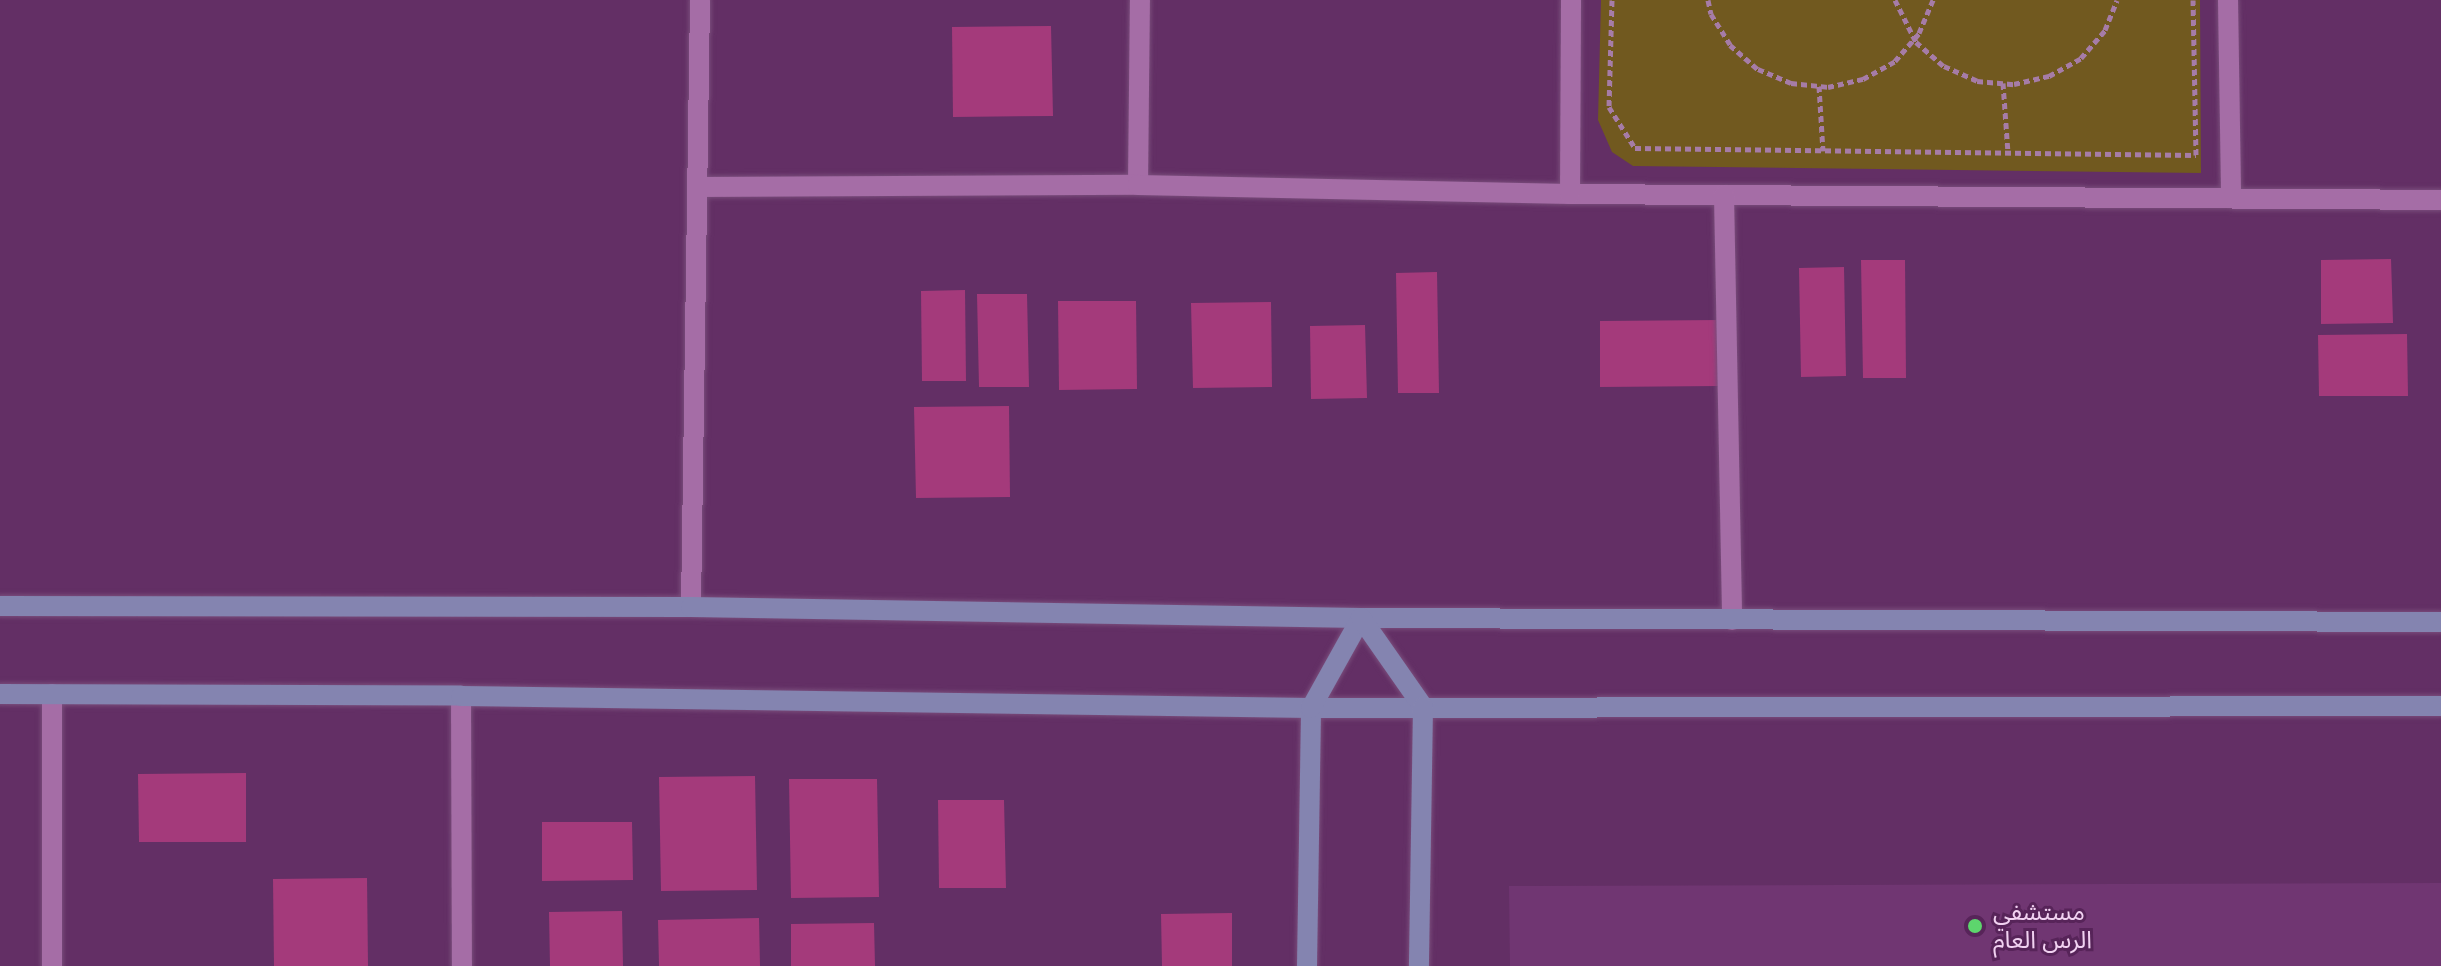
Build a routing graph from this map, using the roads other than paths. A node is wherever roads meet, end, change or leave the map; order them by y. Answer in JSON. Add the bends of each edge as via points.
{"nodes":[{"id":1,"x":700,"y":0,"type":"edge"},
{"id":2,"x":1140,"y":0,"type":"edge"},
{"id":3,"x":1571,"y":0,"type":"edge"},
{"id":4,"x":2228,"y":0,"type":"edge"},
{"id":5,"x":1138,"y":185,"type":"junction"},
{"id":6,"x":697,"y":187,"type":"junction"},
{"id":7,"x":1570,"y":194,"type":"junction"},
{"id":8,"x":1724,"y":195,"type":"junction"},
{"id":9,"x":2231,"y":198,"type":"junction"},
{"id":10,"x":2441,"y":200,"type":"edge"},
{"id":11,"x":0,"y":606,"type":"edge"},
{"id":12,"x":691,"y":607,"type":"junction"},
{"id":13,"x":1361,"y":618,"type":"junction"},
{"id":14,"x":1732,"y":620,"type":"junction"},
{"id":15,"x":2441,"y":622,"type":"edge"},
{"id":16,"x":0,"y":694,"type":"edge"},
{"id":17,"x":52,"y":694,"type":"junction"},
{"id":18,"x":461,"y":696,"type":"junction"},
{"id":19,"x":2441,"y":706,"type":"edge"},
{"id":20,"x":1423,"y":707,"type":"junction"},
{"id":21,"x":1311,"y":708,"type":"junction"},
{"id":22,"x":52,"y":966,"type":"edge"},
{"id":23,"x":462,"y":966,"type":"edge"},
{"id":24,"x":1307,"y":966,"type":"edge"},
{"id":25,"x":1419,"y":966,"type":"edge"}],
"edges":[{"from":1,"to":6,"type":"street"},
{"from":2,"to":5,"type":"street"},
{"from":3,"to":7,"type":"street"},
{"from":4,"to":9,"type":"street"},
{"from":5,"to":6,"type":"street"},
{"from":5,"to":7,"type":"street"},
{"from":6,"to":12,"type":"street"},
{"from":7,"to":8,"type":"street"},
{"from":8,"to":9,"type":"street"},
{"from":8,"to":14,"type":"street"},
{"from":9,"to":10,"type":"street"},
{"from":11,"to":12,"type":"street"},
{"from":12,"to":13,"type":"street"},
{"from":13,"to":14,"type":"street"},
{"from":13,"to":20,"type":"street"},
{"from":13,"to":21,"type":"street"},
{"from":14,"to":15,"type":"street"},
{"from":16,"to":17,"type":"street"},
{"from":17,"to":18,"type":"street"},
{"from":17,"to":22,"type":"street"},
{"from":18,"to":21,"type":"street"},
{"from":18,"to":23,"type":"street"},
{"from":19,"to":20,"type":"street"},
{"from":20,"to":21,"type":"street"},
{"from":20,"to":25,"type":"street"},
{"from":21,"to":24,"type":"street"}]}
